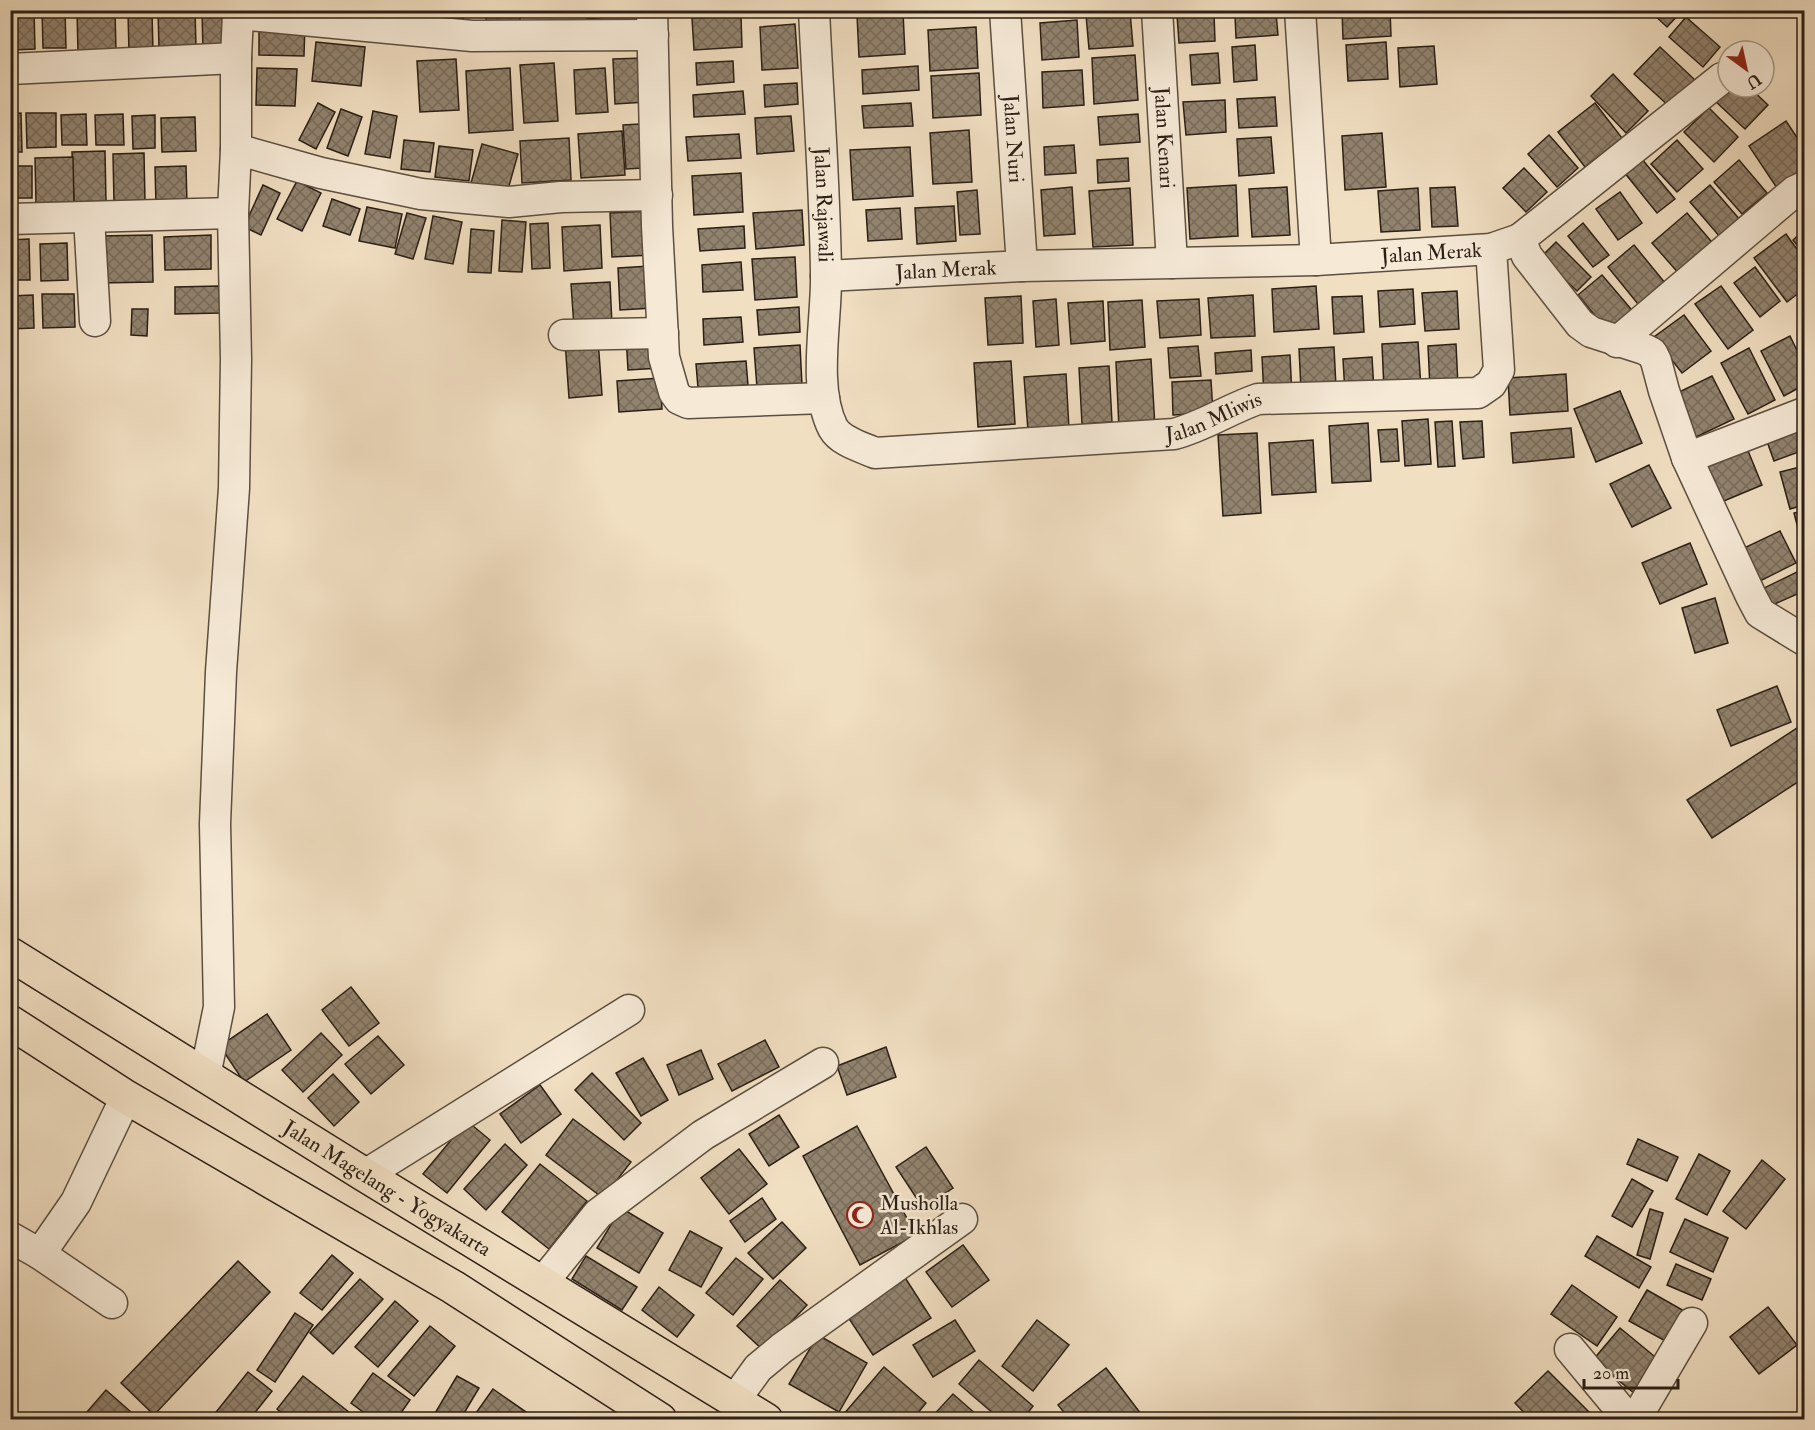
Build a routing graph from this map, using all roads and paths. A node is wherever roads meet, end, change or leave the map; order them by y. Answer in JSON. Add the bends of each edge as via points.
{"nodes":[{"id":1,"x":814,"y":10,"type":"edge"},
{"id":2,"x":1005,"y":10,"type":"edge"},
{"id":3,"x":1157,"y":10,"type":"edge"},
{"id":4,"x":1300,"y":10,"type":"edge"},
{"id":5,"x":652,"y":23,"type":"edge"},
{"id":6,"x":236,"y":58,"type":"junction"},
{"id":7,"x":10,"y":69,"type":"edge"},
{"id":8,"x":1716,"y":83,"type":"edge"},
{"id":9,"x":236,"y":149,"type":"junction"},
{"id":10,"x":1804,"y":187,"type":"edge"},
{"id":11,"x":657,"y":195,"type":"junction"},
{"id":12,"x":233,"y":213,"type":"junction"},
{"id":13,"x":89,"y":217,"type":"junction"},
{"id":14,"x":10,"y":219,"type":"edge"},
{"id":15,"x":1520,"y":239,"type":"junction"},
{"id":16,"x":1491,"y":249,"type":"junction"},
{"id":17,"x":1317,"y":260,"type":"junction"},
{"id":18,"x":1172,"y":263,"type":"junction"},
{"id":19,"x":1022,"y":266,"type":"junction"},
{"id":20,"x":826,"y":276,"type":"junction"},
{"id":21,"x":94,"y":321,"type":"dead end"},
{"id":22,"x":663,"y":333,"type":"junction"},
{"id":23,"x":564,"y":335,"type":"dead end"},
{"id":24,"x":1617,"y":342,"type":"junction"},
{"id":25,"x":824,"y":398,"type":"junction"},
{"id":26,"x":1804,"y":412,"type":"edge"},
{"id":27,"x":1687,"y":458,"type":"junction"},
{"id":28,"x":1804,"y":640,"type":"edge"},
{"id":29,"x":10,"y":954,"type":"edge"},
{"id":30,"x":629,"y":1010,"type":"dead end"},
{"id":31,"x":10,"y":1022,"type":"edge"},
{"id":32,"x":823,"y":1063,"type":"dead end"},
{"id":33,"x":205,"y":1076,"type":"junction"},
{"id":34,"x":126,"y":1097,"type":"junction"},
{"id":35,"x":365,"y":1175,"type":"junction"},
{"id":36,"x":962,"y":1219,"type":"dead end"},
{"id":37,"x":10,"y":1237,"type":"edge"},
{"id":38,"x":40,"y":1254,"type":"junction"},
{"id":39,"x":543,"y":1282,"type":"junction"},
{"id":40,"x":112,"y":1303,"type":"dead end"},
{"id":41,"x":1692,"y":1323,"type":"dead end"},
{"id":42,"x":1570,"y":1349,"type":"dead end"},
{"id":43,"x":734,"y":1401,"type":"junction"},
{"id":44,"x":660,"y":1419,"type":"edge"},
{"id":45,"x":766,"y":1419,"type":"edge"},
{"id":46,"x":1629,"y":1419,"type":"edge"},
{"id":47,"x":1635,"y":1419,"type":"edge"}],
"edges":[{"from":1,"to":20,"type":"street","name":"Jalan Rajawali"},
{"from":2,"to":19,"type":"street","name":"Jalan Nuri"},
{"from":3,"to":18,"type":"street","name":"Jalan Kenari"},
{"from":4,"to":17,"type":"street"},
{"from":5,"to":6,"type":"street","via":[[472,36],[238,14]]},
{"from":5,"to":11,"type":"street"},
{"from":6,"to":7,"type":"street"},
{"from":6,"to":9,"type":"street"},
{"from":8,"to":15,"type":"street","name":"Jalan Merak"},
{"from":9,"to":11,"type":"street","via":[[321,173],[421,194],[509,202]]},
{"from":9,"to":12,"type":"street"},
{"from":10,"to":24,"type":"street"},
{"from":11,"to":22,"type":"street"},
{"from":12,"to":13,"type":"street"},
{"from":12,"to":33,"type":"street","via":[[234,488],[215,824],[219,1007]]},
{"from":13,"to":14,"type":"street"},
{"from":13,"to":21,"type":"street"},
{"from":15,"to":16,"type":"street","name":"Jalan Merak"},
{"from":15,"to":24,"type":"street","via":[[1527,256],[1580,324]]},
{"from":16,"to":17,"type":"street","name":"Jalan Merak"},
{"from":16,"to":25,"type":"street","name":"Jalan Mliwis","via":[[1499,370],[1491,384],[1478,393],[1258,399],[1174,434],[875,453],[840,437],[833,428]]},
{"from":17,"to":18,"type":"street","name":"Jalan Merak"},
{"from":18,"to":19,"type":"street","name":"Jalan Merak"},
{"from":19,"to":20,"type":"street","name":"Jalan Merak"},
{"from":20,"to":25,"type":"street","name":"Jalan Rajawali"},
{"from":22,"to":23,"type":"street"},
{"from":22,"to":25,"type":"street","via":[[664,357],[674,392],[688,403]]},
{"from":24,"to":27,"type":"street","via":[[1652,353]]},
{"from":26,"to":27,"type":"street"},
{"from":27,"to":28,"type":"street","via":[[1760,613]]},
{"from":29,"to":33,"type":"highway","name":"Jalan Magelang - Yogyakarta"},
{"from":30,"to":35,"type":"street"},
{"from":31,"to":34,"type":"highway"},
{"from":32,"to":39,"type":"street","via":[[703,1136],[598,1214]]},
{"from":33,"to":35,"type":"highway","name":"Jalan Magelang - Yogyakarta"},
{"from":34,"to":38,"type":"street","via":[[76,1202]]},
{"from":34,"to":44,"type":"highway","via":[[453,1287]]},
{"from":35,"to":39,"type":"highway","name":"Jalan Magelang - Yogyakarta"},
{"from":36,"to":43,"type":"street","via":[[782,1348],[759,1368]]},
{"from":37,"to":38,"type":"street"},
{"from":38,"to":40,"type":"street"},
{"from":39,"to":43,"type":"highway","name":"Jalan Magelang - Yogyakarta"},
{"from":41,"to":47,"type":"street"},
{"from":42,"to":46,"type":"street"},
{"from":43,"to":45,"type":"highway","name":"Jalan Magelang - Yogyakarta"}]}
